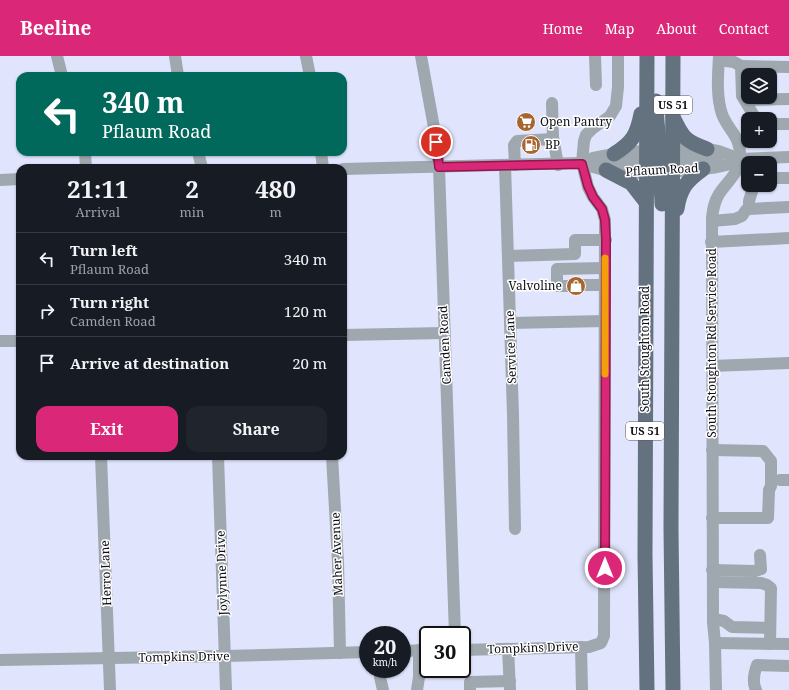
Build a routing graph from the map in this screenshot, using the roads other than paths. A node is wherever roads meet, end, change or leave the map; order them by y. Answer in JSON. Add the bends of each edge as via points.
{"nodes":[{"id":1,"x":56,"y":56,"type":"edge"},
{"id":2,"x":175,"y":56,"type":"edge"},
{"id":3,"x":306,"y":56,"type":"edge"},
{"id":4,"x":421,"y":56,"type":"edge"},
{"id":5,"x":596,"y":56,"type":"edge"},
{"id":6,"x":618,"y":56,"type":"edge"},
{"id":7,"x":647,"y":56,"type":"edge"},
{"id":8,"x":655,"y":56,"type":"edge"},
{"id":9,"x":672,"y":56,"type":"edge"},
{"id":10,"x":718,"y":58,"type":"edge"},
{"id":11,"x":747,"y":67,"type":"junction"},
{"id":12,"x":789,"y":67,"type":"edge"},
{"id":13,"x":596,"y":71,"type":"junction"},
{"id":14,"x":618,"y":71,"type":"junction"},
{"id":15,"x":61,"y":72,"type":"edge"},
{"id":16,"x":177,"y":72,"type":"edge"},
{"id":17,"x":309,"y":72,"type":"edge"},
{"id":18,"x":789,"y":74,"type":"edge"},
{"id":19,"x":596,"y":85,"type":"dead end"},
{"id":20,"x":777,"y":99,"type":"edge"},
{"id":21,"x":789,"y":99,"type":"edge"},
{"id":22,"x":647,"y":100,"type":"junction"},
{"id":23,"x":552,"y":103,"type":"dead end"},
{"id":24,"x":673,"y":116,"type":"junction"},
{"id":25,"x":777,"y":124,"type":"edge"},
{"id":26,"x":789,"y":124,"type":"edge"},
{"id":27,"x":553,"y":139,"type":"junction"},
{"id":28,"x":706,"y":149,"type":"junction"},
{"id":29,"x":614,"y":154,"type":"junction"},
{"id":30,"x":789,"y":157,"type":"edge"},
{"id":31,"x":740,"y":159,"type":"junction"},
{"id":32,"x":659,"y":161,"type":"junction"},
{"id":33,"x":558,"y":164,"type":"junction"},
{"id":34,"x":582,"y":164,"type":"junction"},
{"id":35,"x":510,"y":165,"type":"junction"},
{"id":36,"x":439,"y":167,"type":"junction"},
{"id":37,"x":347,"y":169,"type":"edge"},
{"id":38,"x":703,"y":169,"type":"junction"},
{"id":39,"x":606,"y":170,"type":"junction"},
{"id":40,"x":777,"y":178,"type":"edge"},
{"id":41,"x":789,"y":178,"type":"edge"},
{"id":42,"x":16,"y":179,"type":"edge"},
{"id":43,"x":0,"y":180,"type":"edge"},
{"id":44,"x":752,"y":192,"type":"edge"},
{"id":45,"x":646,"y":200,"type":"junction"},
{"id":46,"x":789,"y":207,"type":"edge"},
{"id":47,"x":749,"y":209,"type":"junction"},
{"id":48,"x":671,"y":219,"type":"junction"},
{"id":49,"x":712,"y":221,"type":"junction"},
{"id":50,"x":789,"y":238,"type":"edge"},
{"id":51,"x":606,"y":240,"type":"junction"},
{"id":52,"x":711,"y":242,"type":"junction"},
{"id":53,"x":508,"y":256,"type":"junction"},
{"id":54,"x":605,"y":268,"type":"junction"},
{"id":55,"x":605,"y":285,"type":"junction"},
{"id":56,"x":671,"y":301,"type":"junction"},
{"id":57,"x":605,"y":321,"type":"junction"},
{"id":58,"x":510,"y":323,"type":"junction"},
{"id":59,"x":444,"y":333,"type":"junction"},
{"id":60,"x":347,"y":335,"type":"edge"},
{"id":61,"x":0,"y":341,"type":"edge"},
{"id":62,"x":16,"y":341,"type":"edge"},
{"id":63,"x":789,"y":363,"type":"edge"},
{"id":64,"x":712,"y":366,"type":"junction"},
{"id":65,"x":712,"y":450,"type":"junction"},
{"id":66,"x":101,"y":460,"type":"edge"},
{"id":67,"x":218,"y":460,"type":"edge"},
{"id":68,"x":332,"y":460,"type":"edge"},
{"id":69,"x":712,"y":518,"type":"junction"},
{"id":70,"x":515,"y":529,"type":"dead end"},
{"id":71,"x":760,"y":555,"type":"dead end"},
{"id":72,"x":712,"y":576,"type":"junction"},
{"id":73,"x":713,"y":619,"type":"junction"},
{"id":74,"x":455,"y":626,"type":"edge"},
{"id":75,"x":770,"y":628,"type":"junction"},
{"id":76,"x":715,"y":643,"type":"junction"},
{"id":77,"x":770,"y":644,"type":"junction"},
{"id":78,"x":789,"y":644,"type":"edge"},
{"id":79,"x":581,"y":647,"type":"junction"},
{"id":80,"x":508,"y":649,"type":"junction"},
{"id":81,"x":471,"y":650,"type":"edge"},
{"id":82,"x":359,"y":652,"type":"edge"},
{"id":83,"x":340,"y":653,"type":"junction"},
{"id":84,"x":225,"y":656,"type":"junction"},
{"id":85,"x":109,"y":658,"type":"junction"},
{"id":86,"x":0,"y":660,"type":"edge"},
{"id":87,"x":789,"y":666,"type":"edge"},
{"id":88,"x":419,"y":677,"type":"edge"},
{"id":89,"x":381,"y":678,"type":"edge"},
{"id":90,"x":510,"y":686,"type":"edge"},
{"id":91,"x":110,"y":690,"type":"edge"},
{"id":92,"x":226,"y":690,"type":"edge"},
{"id":93,"x":383,"y":690,"type":"edge"},
{"id":94,"x":417,"y":690,"type":"edge"},
{"id":95,"x":470,"y":690,"type":"edge"},
{"id":96,"x":582,"y":690,"type":"edge"},
{"id":97,"x":647,"y":690,"type":"edge"},
{"id":98,"x":673,"y":690,"type":"edge"},
{"id":99,"x":716,"y":690,"type":"edge"},
{"id":100,"x":756,"y":690,"type":"edge"}],
"edges":[{"from":1,"to":15,"type":"street"},
{"from":2,"to":16,"type":"street"},
{"from":3,"to":17,"type":"street"},
{"from":4,"to":36,"type":"street","name":"Camden Road"},
{"from":5,"to":13,"type":"street"},
{"from":6,"to":14,"type":"street"},
{"from":7,"to":22,"type":"main road","name":"South Stoughton Road","number":"US 51"},
{"from":8,"to":32,"type":"main road"},
{"from":9,"to":24,"type":"main road","name":"South Stoughton Road","number":"US 51"},
{"from":10,"to":11,"type":"street"},
{"from":10,"to":31,"type":"street","via":[[719,103],[723,116],[737,139]]},
{"from":11,"to":12,"type":"street"},
{"from":11,"to":18,"type":"street","via":[[758,74]]},
{"from":13,"to":14,"type":"street"},
{"from":13,"to":19,"type":"street"},
{"from":14,"to":34,"type":"street","via":[[616,106],[610,116],[586,135]]},
{"from":20,"to":21,"type":"street"},
{"from":22,"to":29,"type":"main road","via":[[635,136]]},
{"from":22,"to":32,"type":"main road","name":"South Stoughton Road","number":"US 51"},
{"from":23,"to":27,"type":"street"},
{"from":24,"to":28,"type":"main road","via":[[685,138]]},
{"from":24,"to":32,"type":"main road","name":"South Stoughton Road","number":"US 51"},
{"from":25,"to":26,"type":"street"},
{"from":27,"to":33,"type":"street"},
{"from":27,"to":35,"type":"street","name":"Service Lane","via":[[517,141]]},
{"from":28,"to":31,"type":"street","name":"Pflaum Road"},
{"from":28,"to":32,"type":"street","name":"Pflaum Road"},
{"from":29,"to":32,"type":"street","name":"Pflaum Road"},
{"from":29,"to":34,"type":"street","name":"Pflaum Road","via":[[593,158]]},
{"from":30,"to":31,"type":"street","name":"Pflaum Road"},
{"from":31,"to":32,"type":"street","via":[[707,157]]},
{"from":31,"to":38,"type":"street","name":"Pflaum Road","via":[[730,165]]},
{"from":31,"to":49,"type":"street","name":"South Stoughton Rd Service Road","via":[[736,171],[716,199]]},
{"from":32,"to":34,"type":"street","via":[[606,166]]},
{"from":32,"to":38,"type":"street","name":"Pflaum Road"},
{"from":32,"to":39,"type":"street","name":"Pflaum Road","via":[[624,173]]},
{"from":32,"to":45,"type":"main road","name":"South Stoughton Road","number":"US 51"},
{"from":32,"to":48,"type":"main road","name":"South Stoughton Road","number":"US 51"},
{"from":32,"to":56,"type":"main road"},
{"from":33,"to":34,"type":"street","name":"Pflaum Road"},
{"from":33,"to":35,"type":"street","name":"Pflaum Road"},
{"from":34,"to":39,"type":"street","name":"Pflaum Road"},
{"from":34,"to":51,"type":"street","via":[[588,186],[602,209]]},
{"from":35,"to":36,"type":"street","name":"Pflaum Road"},
{"from":35,"to":53,"type":"street","name":"Service Lane"},
{"from":36,"to":37,"type":"street","name":"Pflaum Road"},
{"from":36,"to":59,"type":"street","name":"Camden Road"},
{"from":38,"to":48,"type":"main road","via":[[683,187],[676,212]]},
{"from":39,"to":45,"type":"main road","via":[[630,183]]},
{"from":40,"to":41,"type":"street"},
{"from":42,"to":43,"type":"street"},
{"from":44,"to":47,"type":"street"},
{"from":45,"to":97,"type":"main road","name":"South Stoughton Road","number":"US 51"},
{"from":46,"to":47,"type":"street"},
{"from":47,"to":49,"type":"street","via":[[735,219]]},
{"from":48,"to":56,"type":"main road","name":"South Stoughton Road","number":"US 51"},
{"from":49,"to":52,"type":"street","name":"South Stoughton Rd Service Road"},
{"from":50,"to":52,"type":"street"},
{"from":51,"to":53,"type":"street","via":[[575,240],[575,254]]},
{"from":51,"to":54,"type":"street"},
{"from":52,"to":64,"type":"street","name":"South Stoughton Rd Service Road"},
{"from":53,"to":58,"type":"street","name":"Service Lane"},
{"from":54,"to":55,"type":"street"},
{"from":54,"to":55,"type":"street","via":[[556,269],[557,286]]},
{"from":55,"to":57,"type":"street"},
{"from":56,"to":98,"type":"main road","name":"South Stoughton Road","number":"US 51"},
{"from":57,"to":58,"type":"street"},
{"from":57,"to":79,"type":"street","name":"Tompkins Drive","via":[[604,636],[598,644]]},
{"from":58,"to":70,"type":"street","name":"Service Lane"},
{"from":59,"to":60,"type":"street"},
{"from":59,"to":74,"type":"street","name":"Camden Road"},
{"from":61,"to":62,"type":"street"},
{"from":63,"to":64,"type":"street"},
{"from":64,"to":65,"type":"street","name":"South Stoughton Rd Service Road"},
{"from":65,"to":69,"type":"street","name":"South Stoughton Rd Service Road"},
{"from":65,"to":69,"type":"street","via":[[763,451],[771,461],[771,486],[768,518]]},
{"from":66,"to":85,"type":"street","name":"Herro Lane"},
{"from":67,"to":84,"type":"street","name":"Joylynne Drive"},
{"from":68,"to":83,"type":"street","name":"Maher Avenue"},
{"from":69,"to":72,"type":"street","name":"South Stoughton Rd Service Road"},
{"from":71,"to":72,"type":"street","via":[[761,569]]},
{"from":72,"to":73,"type":"street","name":"South Stoughton Rd Service Road"},
{"from":72,"to":75,"type":"street","via":[[768,585],[771,588]]},
{"from":73,"to":75,"type":"street","via":[[724,621],[732,627]]},
{"from":73,"to":76,"type":"street","name":"South Stoughton Rd Service Road"},
{"from":75,"to":77,"type":"street"},
{"from":76,"to":77,"type":"street"},
{"from":76,"to":99,"type":"street","name":"South Stoughton Rd Service Road"},
{"from":77,"to":78,"type":"street"},
{"from":79,"to":80,"type":"street","name":"Tompkins Drive"},
{"from":79,"to":96,"type":"street"},
{"from":80,"to":81,"type":"street","name":"Tompkins Drive"},
{"from":80,"to":90,"type":"street"},
{"from":82,"to":83,"type":"street","name":"Tompkins Drive"},
{"from":83,"to":84,"type":"street","name":"Tompkins Drive"},
{"from":84,"to":85,"type":"street","name":"Tompkins Drive"},
{"from":84,"to":92,"type":"street","name":"Joylynne Drive"},
{"from":85,"to":86,"type":"street","name":"Tompkins Drive"},
{"from":85,"to":91,"type":"street","name":"Herro Lane"},
{"from":87,"to":100,"type":"street","via":[[757,665],[753,685]]},
{"from":88,"to":94,"type":"street"},
{"from":89,"to":93,"type":"street"},
{"from":90,"to":95,"type":"street","via":[[470,682]]}]}
